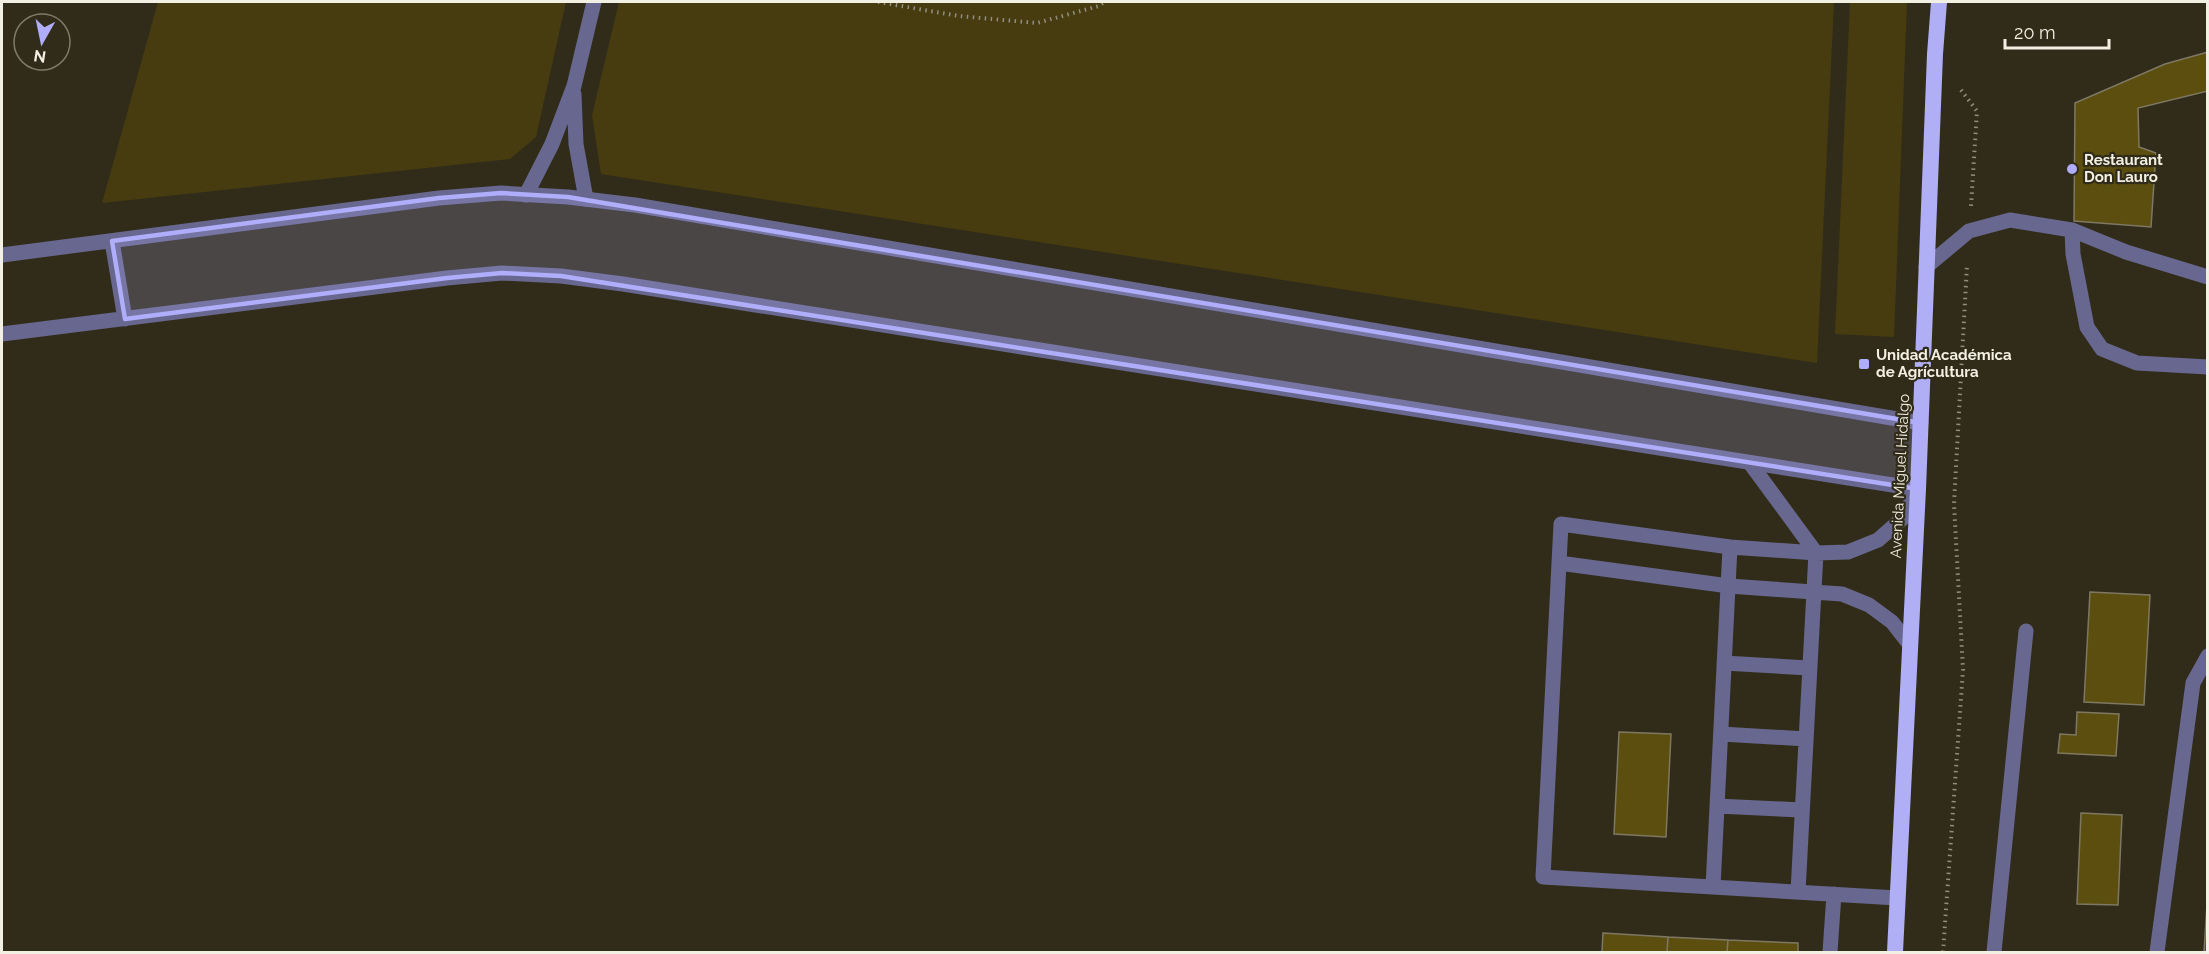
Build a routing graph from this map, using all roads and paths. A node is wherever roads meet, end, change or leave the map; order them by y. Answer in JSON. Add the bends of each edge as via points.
{"nodes":[{"id":1,"x":594,"y":2,"type":"edge"},
{"id":2,"x":878,"y":2,"type":"edge"},
{"id":3,"x":1104,"y":2,"type":"edge"},
{"id":4,"x":1939,"y":2,"type":"edge"},
{"id":5,"x":1935,"y":54,"type":"junction"},
{"id":6,"x":574,"y":86,"type":"junction"},
{"id":7,"x":526,"y":195,"type":"junction"},
{"id":8,"x":586,"y":199,"type":"junction"},
{"id":9,"x":2072,"y":230,"type":"junction"},
{"id":10,"x":1969,"y":231,"type":"junction"},
{"id":11,"x":112,"y":241,"type":"junction"},
{"id":12,"x":2,"y":255,"type":"edge"},
{"id":13,"x":1926,"y":267,"type":"junction"},
{"id":14,"x":2208,"y":277,"type":"edge"},
{"id":15,"x":124,"y":319,"type":"junction"},
{"id":16,"x":2,"y":334,"type":"edge"},
{"id":17,"x":2208,"y":367,"type":"edge"},
{"id":18,"x":1921,"y":423,"type":"junction"},
{"id":19,"x":1750,"y":463,"type":"junction"},
{"id":20,"x":1918,"y":489,"type":"junction"},
{"id":21,"x":1730,"y":547,"type":"junction"},
{"id":22,"x":1815,"y":553,"type":"junction"},
{"id":23,"x":1559,"y":563,"type":"junction"},
{"id":24,"x":1729,"y":586,"type":"junction"},
{"id":25,"x":1813,"y":591,"type":"junction"},
{"id":26,"x":2026,"y":631,"type":"dead end"},
{"id":27,"x":1910,"y":645,"type":"junction"},
{"id":28,"x":2208,"y":656,"type":"edge"},
{"id":29,"x":1725,"y":663,"type":"junction"},
{"id":30,"x":1809,"y":668,"type":"junction"},
{"id":31,"x":1721,"y":734,"type":"junction"},
{"id":32,"x":1806,"y":739,"type":"junction"},
{"id":33,"x":1717,"y":806,"type":"junction"},
{"id":34,"x":1802,"y":810,"type":"junction"},
{"id":35,"x":1713,"y":887,"type":"junction"},
{"id":36,"x":1798,"y":892,"type":"junction"},
{"id":37,"x":1834,"y":894,"type":"junction"},
{"id":38,"x":1897,"y":898,"type":"junction"},
{"id":39,"x":1830,"y":952,"type":"edge"},
{"id":40,"x":1894,"y":952,"type":"edge"},
{"id":41,"x":1943,"y":952,"type":"edge"},
{"id":42,"x":1994,"y":952,"type":"edge"},
{"id":43,"x":2157,"y":952,"type":"edge"}],
"edges":[{"from":1,"to":6,"type":"street"},
{"from":2,"to":3,"type":"path","via":[[959,16],[1037,23]]},
{"from":4,"to":5,"type":"highway","name":"Avenida Miguel Hidalgo"},
{"from":5,"to":10,"type":"path","via":[[1977,111]]},
{"from":5,"to":13,"type":"highway","name":"Avenida Miguel Hidalgo"},
{"from":6,"to":7,"type":"street","via":[[552,144]]},
{"from":6,"to":8,"type":"street","via":[[576,144]]},
{"from":7,"to":8,"type":"street"},
{"from":7,"to":11,"type":"street","via":[[439,198]]},
{"from":8,"to":18,"type":"street"},
{"from":9,"to":10,"type":"street","via":[[2010,220]]},
{"from":9,"to":14,"type":"street","via":[[2126,252]]},
{"from":9,"to":17,"type":"street","via":[[2087,327],[2102,349],[2137,363]]},
{"from":10,"to":13,"type":"street"},
{"from":10,"to":41,"type":"path","via":[[1954,504],[1963,670]]},
{"from":11,"to":12,"type":"street"},
{"from":11,"to":15,"type":"street"},
{"from":13,"to":18,"type":"highway","name":"Avenida Miguel Hidalgo"},
{"from":15,"to":16,"type":"street"},
{"from":15,"to":19,"type":"street","via":[[447,278],[502,273],[561,276]]},
{"from":18,"to":20,"type":"highway","name":"Avenida Miguel Hidalgo"},
{"from":19,"to":20,"type":"street"},
{"from":19,"to":22,"type":"street"},
{"from":20,"to":22,"type":"street","via":[[1903,518],[1878,540],[1848,552]]},
{"from":20,"to":27,"type":"highway","name":"Avenida Miguel Hidalgo"},
{"from":21,"to":22,"type":"street"},
{"from":21,"to":23,"type":"street","via":[[1562,524]]},
{"from":21,"to":24,"type":"street"},
{"from":22,"to":25,"type":"street"},
{"from":23,"to":24,"type":"street"},
{"from":23,"to":35,"type":"street","via":[[1543,877]]},
{"from":24,"to":25,"type":"street"},
{"from":24,"to":29,"type":"street"},
{"from":25,"to":27,"type":"street","via":[[1842,594],[1869,605],[1892,622]]},
{"from":25,"to":30,"type":"street"},
{"from":26,"to":42,"type":"street"},
{"from":27,"to":38,"type":"highway","name":"Avenida Miguel Hidalgo"},
{"from":28,"to":43,"type":"street","via":[[2193,682]]},
{"from":29,"to":30,"type":"street"},
{"from":29,"to":31,"type":"street"},
{"from":30,"to":32,"type":"street"},
{"from":31,"to":32,"type":"street"},
{"from":31,"to":33,"type":"street"},
{"from":32,"to":34,"type":"street"},
{"from":33,"to":34,"type":"street"},
{"from":33,"to":35,"type":"street"},
{"from":34,"to":36,"type":"street"},
{"from":35,"to":36,"type":"street"},
{"from":36,"to":37,"type":"street"},
{"from":37,"to":38,"type":"street"},
{"from":37,"to":39,"type":"street"},
{"from":38,"to":40,"type":"highway","name":"Avenida Miguel Hidalgo"}]}
